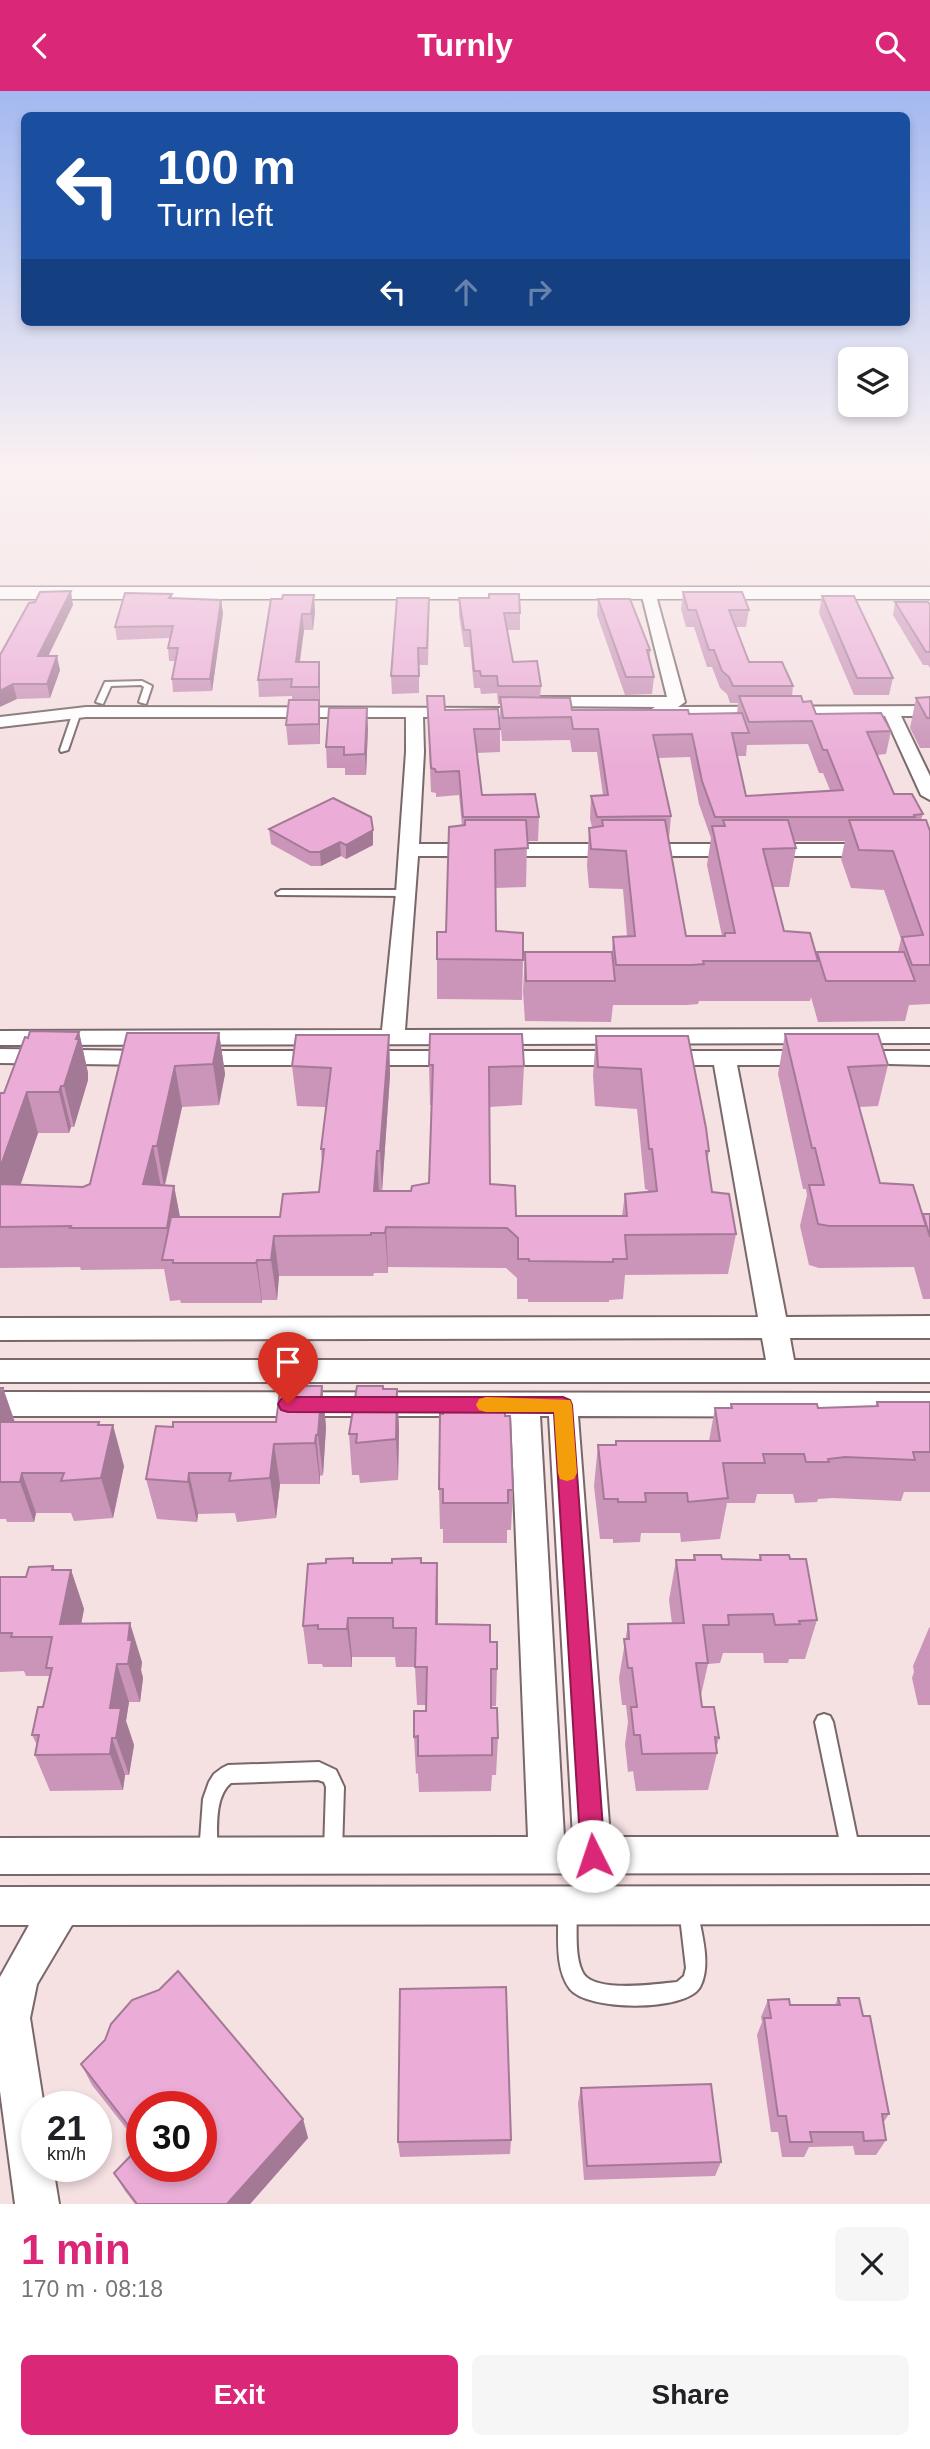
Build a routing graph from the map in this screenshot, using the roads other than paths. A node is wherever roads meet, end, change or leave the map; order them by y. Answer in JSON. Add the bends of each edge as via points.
{"nodes":[{"id":1,"x":0,"y":573,"type":"edge"},
{"id":2,"x":930,"y":574,"type":"edge"},
{"id":3,"x":648,"y":592,"type":"junction"},
{"id":4,"x":0,"y":593,"type":"edge"},
{"id":5,"x":930,"y":593,"type":"edge"},
{"id":6,"x":677,"y":702,"type":"junction"},
{"id":7,"x":930,"y":702,"type":"edge"},
{"id":8,"x":0,"y":712,"type":"edge"},
{"id":9,"x":77,"y":712,"type":"junction"},
{"id":10,"x":414,"y":712,"type":"junction"},
{"id":11,"x":891,"y":712,"type":"junction"},
{"id":12,"x":930,"y":712,"type":"edge"},
{"id":13,"x":0,"y":722,"type":"edge"},
{"id":14,"x":64,"y":750,"type":"dead end"},
{"id":15,"x":930,"y":795,"type":"edge"},
{"id":16,"x":407,"y":850,"type":"junction"},
{"id":17,"x":930,"y":850,"type":"edge"},
{"id":18,"x":281,"y":893,"type":"dead end"},
{"id":19,"x":406,"y":893,"type":"junction"},
{"id":20,"x":930,"y":1036,"type":"edge"},
{"id":21,"x":393,"y":1037,"type":"junction"},
{"id":22,"x":0,"y":1038,"type":"edge"},
{"id":23,"x":121,"y":1048,"type":"junction"},
{"id":24,"x":706,"y":1051,"type":"junction"},
{"id":25,"x":0,"y":1056,"type":"edge"},
{"id":26,"x":930,"y":1058,"type":"edge"},
{"id":27,"x":774,"y":1327,"type":"junction"},
{"id":28,"x":930,"y":1327,"type":"edge"},
{"id":29,"x":0,"y":1329,"type":"edge"},
{"id":30,"x":0,"y":1371,"type":"edge"},
{"id":31,"x":362,"y":1371,"type":"junction"},
{"id":32,"x":782,"y":1371,"type":"junction"},
{"id":33,"x":930,"y":1371,"type":"edge"},
{"id":34,"x":0,"y":1404,"type":"edge"},
{"id":35,"x":362,"y":1405,"type":"junction"},
{"id":36,"x":524,"y":1405,"type":"junction"},
{"id":37,"x":563,"y":1405,"type":"junction"},
{"id":38,"x":930,"y":1405,"type":"edge"},
{"id":39,"x":824,"y":1722,"type":"dead end"},
{"id":40,"x":852,"y":1855,"type":"junction"},
{"id":41,"x":930,"y":1855,"type":"edge"},
{"id":42,"x":0,"y":1856,"type":"edge"},
{"id":43,"x":207,"y":1856,"type":"junction"},
{"id":44,"x":332,"y":1856,"type":"junction"},
{"id":45,"x":547,"y":1856,"type":"junction"},
{"id":46,"x":593,"y":1856,"type":"junction"},
{"id":47,"x":688,"y":1905,"type":"junction"},
{"id":48,"x":930,"y":1905,"type":"edge"},
{"id":49,"x":0,"y":1906,"type":"edge"},
{"id":50,"x":62,"y":1906,"type":"junction"},
{"id":51,"x":567,"y":1906,"type":"junction"},
{"id":52,"x":8,"y":2076,"type":"edge"},
{"id":53,"x":37,"y":2204,"type":"edge"}],
"edges":[{"from":1,"to":2,"type":"street"},
{"from":3,"to":4,"type":"street"},
{"from":3,"to":5,"type":"street"},
{"from":3,"to":6,"type":"street"},
{"from":6,"to":7,"type":"street"},
{"from":6,"to":8,"type":"street","via":[[100,702]]},
{"from":9,"to":10,"type":"street"},
{"from":9,"to":13,"type":"street"},
{"from":9,"to":14,"type":"lane"},
{"from":10,"to":11,"type":"street"},
{"from":10,"to":16,"type":"street"},
{"from":11,"to":12,"type":"street"},
{"from":11,"to":15,"type":"street"},
{"from":16,"to":17,"type":"street"},
{"from":16,"to":19,"type":"street"},
{"from":18,"to":19,"type":"lane"},
{"from":19,"to":21,"type":"street"},
{"from":20,"to":24,"type":"street"},
{"from":21,"to":23,"type":"street"},
{"from":21,"to":24,"type":"street"},
{"from":22,"to":23,"type":"street"},
{"from":23,"to":24,"type":"street"},
{"from":23,"to":25,"type":"street"},
{"from":24,"to":26,"type":"street"},
{"from":24,"to":27,"type":"street"},
{"from":27,"to":28,"type":"street"},
{"from":27,"to":29,"type":"street"},
{"from":27,"to":32,"type":"street"},
{"from":30,"to":31,"type":"street"},
{"from":31,"to":32,"type":"street"},
{"from":31,"to":35,"type":"street"},
{"from":32,"to":33,"type":"street"},
{"from":34,"to":35,"type":"street"},
{"from":35,"to":36,"type":"street"},
{"from":36,"to":37,"type":"street"},
{"from":36,"to":45,"type":"street"},
{"from":37,"to":38,"type":"street"},
{"from":37,"to":46,"type":"street"},
{"from":39,"to":40,"type":"lane"},
{"from":40,"to":41,"type":"street"},
{"from":40,"to":46,"type":"street"},
{"from":42,"to":43,"type":"street"},
{"from":43,"to":44,"type":"street"},
{"from":43,"to":44,"type":"lane","via":[[214,1792],[220,1778],[318,1771],[330,1776],[335,1787]]},
{"from":44,"to":45,"type":"street"},
{"from":45,"to":46,"type":"street"},
{"from":47,"to":48,"type":"street"},
{"from":47,"to":51,"type":"street"},
{"from":47,"to":51,"type":"lane","via":[[696,1968],[686,1989],[595,1995],[582,1989],[572,1971]]},
{"from":49,"to":50,"type":"street"},
{"from":50,"to":51,"type":"street"},
{"from":50,"to":52,"type":"street","via":[[29,1959],[13,1998]]},
{"from":52,"to":53,"type":"street"}]}
